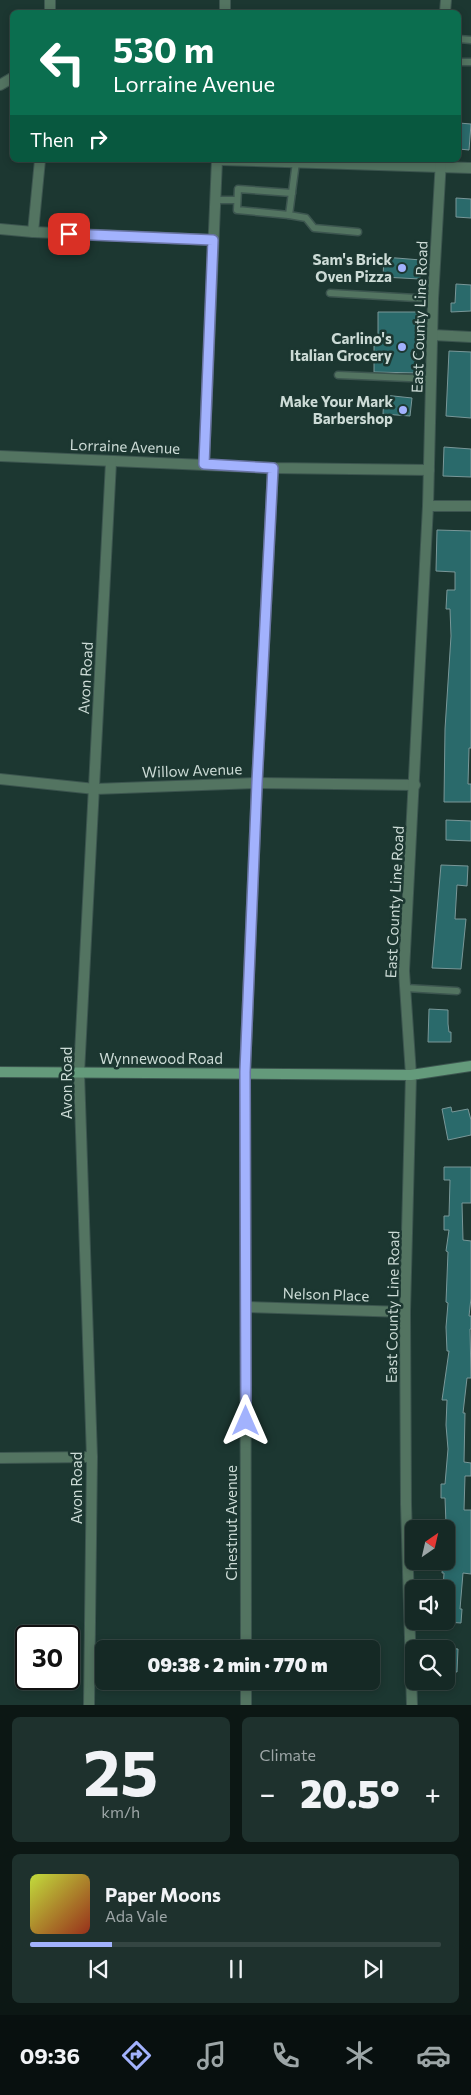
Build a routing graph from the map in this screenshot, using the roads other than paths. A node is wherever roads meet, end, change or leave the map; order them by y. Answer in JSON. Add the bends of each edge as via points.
{"nodes":[{"id":1,"x":40,"y":162,"type":"edge"},
{"id":2,"x":217,"y":162,"type":"edge"},
{"id":3,"x":296,"y":162,"type":"joint"},
{"id":4,"x":441,"y":163,"type":"edge"},
{"id":5,"x":471,"y":168,"type":"edge"},
{"id":6,"x":292,"y":193,"type":"junction"},
{"id":7,"x":215,"y":200,"type":"junction"},
{"id":8,"x":237,"y":200,"type":"junction"},
{"id":9,"x":289,"y":215,"type":"junction"},
{"id":10,"x":0,"y":229,"type":"edge"},
{"id":11,"x":32,"y":232,"type":"junction"},
{"id":12,"x":358,"y":232,"type":"dead end"},
{"id":13,"x":213,"y":240,"type":"junction"},
{"id":14,"x":330,"y":293,"type":"dead end"},
{"id":15,"x":433,"y":299,"type":"junction"},
{"id":16,"x":433,"y":335,"type":"junction"},
{"id":17,"x":471,"y":337,"type":"edge"},
{"id":18,"x":338,"y":375,"type":"dead end"},
{"id":19,"x":432,"y":379,"type":"junction"},
{"id":20,"x":0,"y":456,"type":"edge"},
{"id":21,"x":111,"y":462,"type":"junction"},
{"id":22,"x":204,"y":464,"type":"junction"},
{"id":23,"x":273,"y":468,"type":"junction"},
{"id":24,"x":429,"y":470,"type":"junction"},
{"id":25,"x":428,"y":506,"type":"junction"},
{"id":26,"x":471,"y":506,"type":"edge"},
{"id":27,"x":0,"y":779,"type":"edge"},
{"id":28,"x":257,"y":783,"type":"junction"},
{"id":29,"x":415,"y":784,"type":"junction"},
{"id":30,"x":95,"y":788,"type":"junction"},
{"id":31,"x":406,"y":988,"type":"junction"},
{"id":32,"x":457,"y":991,"type":"dead end"},
{"id":33,"x":471,"y":1066,"type":"edge"},
{"id":34,"x":0,"y":1072,"type":"edge"},
{"id":35,"x":245,"y":1072,"type":"junction"},
{"id":36,"x":79,"y":1073,"type":"junction"},
{"id":37,"x":411,"y":1074,"type":"junction"},
{"id":38,"x":246,"y":1307,"type":"junction"},
{"id":39,"x":406,"y":1312,"type":"junction"},
{"id":40,"x":92,"y":1457,"type":"junction"},
{"id":41,"x":0,"y":1458,"type":"edge"},
{"id":42,"x":246,"y":1640,"type":"edge"},
{"id":43,"x":246,"y":1690,"type":"edge"},
{"id":44,"x":89,"y":1705,"type":"edge"},
{"id":45,"x":246,"y":1705,"type":"edge"},
{"id":46,"x":412,"y":1705,"type":"edge"}],
"edges":[{"from":1,"to":11,"type":"street"},
{"from":2,"to":7,"type":"street"},
{"from":3,"to":4,"type":"street"},
{"from":3,"to":6,"type":"lane"},
{"from":4,"to":5,"type":"street"},
{"from":4,"to":15,"type":"street","name":"East County Line Road"},
{"from":6,"to":8,"type":"lane","via":[[238,188]]},
{"from":6,"to":9,"type":"lane"},
{"from":7,"to":8,"type":"lane"},
{"from":7,"to":13,"type":"street"},
{"from":8,"to":9,"type":"lane","via":[[237,210]]},
{"from":9,"to":12,"type":"lane","via":[[306,218],[314,228]]},
{"from":10,"to":11,"type":"street"},
{"from":11,"to":13,"type":"street"},
{"from":13,"to":22,"type":"street"},
{"from":14,"to":15,"type":"lane"},
{"from":15,"to":16,"type":"street","name":"East County Line Road"},
{"from":16,"to":17,"type":"street"},
{"from":16,"to":19,"type":"street","name":"East County Line Road"},
{"from":18,"to":19,"type":"lane"},
{"from":19,"to":24,"type":"street","name":"East County Line Road"},
{"from":20,"to":21,"type":"street","name":"Lorraine Avenue"},
{"from":21,"to":22,"type":"street","name":"Lorraine Avenue"},
{"from":21,"to":30,"type":"street","name":"Avon Road"},
{"from":22,"to":23,"type":"street","name":"Lorraine Avenue"},
{"from":23,"to":24,"type":"street","name":"Lorraine Avenue"},
{"from":23,"to":28,"type":"street","name":"Chestnut Avenue"},
{"from":24,"to":25,"type":"street","name":"East County Line Road"},
{"from":25,"to":26,"type":"street"},
{"from":25,"to":29,"type":"street","name":"East County Line Road"},
{"from":27,"to":30,"type":"street","name":"Willow Avenue"},
{"from":28,"to":29,"type":"street","name":"Willow Avenue"},
{"from":28,"to":30,"type":"street","name":"Willow Avenue"},
{"from":28,"to":35,"type":"street","name":"Chestnut Avenue"},
{"from":29,"to":31,"type":"street","name":"East County Line Road","via":[[404,971]]},
{"from":30,"to":36,"type":"street","name":"Avon Road"},
{"from":31,"to":32,"type":"lane"},
{"from":31,"to":37,"type":"street","name":"East County Line Road"},
{"from":33,"to":37,"type":"main road","name":"Wynnewood Road"},
{"from":34,"to":36,"type":"main road","name":"Wynnewood Road"},
{"from":35,"to":36,"type":"main road","name":"Wynnewood Road"},
{"from":35,"to":37,"type":"main road","name":"Wynnewood Road"},
{"from":35,"to":38,"type":"street","name":"Chestnut Avenue"},
{"from":36,"to":40,"type":"street","name":"Avon Road"},
{"from":37,"to":39,"type":"street","name":"East County Line Road"},
{"from":38,"to":39,"type":"street","name":"Nelson Place"},
{"from":38,"to":42,"type":"street","name":"Chestnut Avenue"},
{"from":39,"to":46,"type":"street","name":"East County Line Road","via":[[406,1504]]},
{"from":40,"to":41,"type":"street"},
{"from":40,"to":44,"type":"street","name":"Avon Road"},
{"from":43,"to":45,"type":"street"}]}
